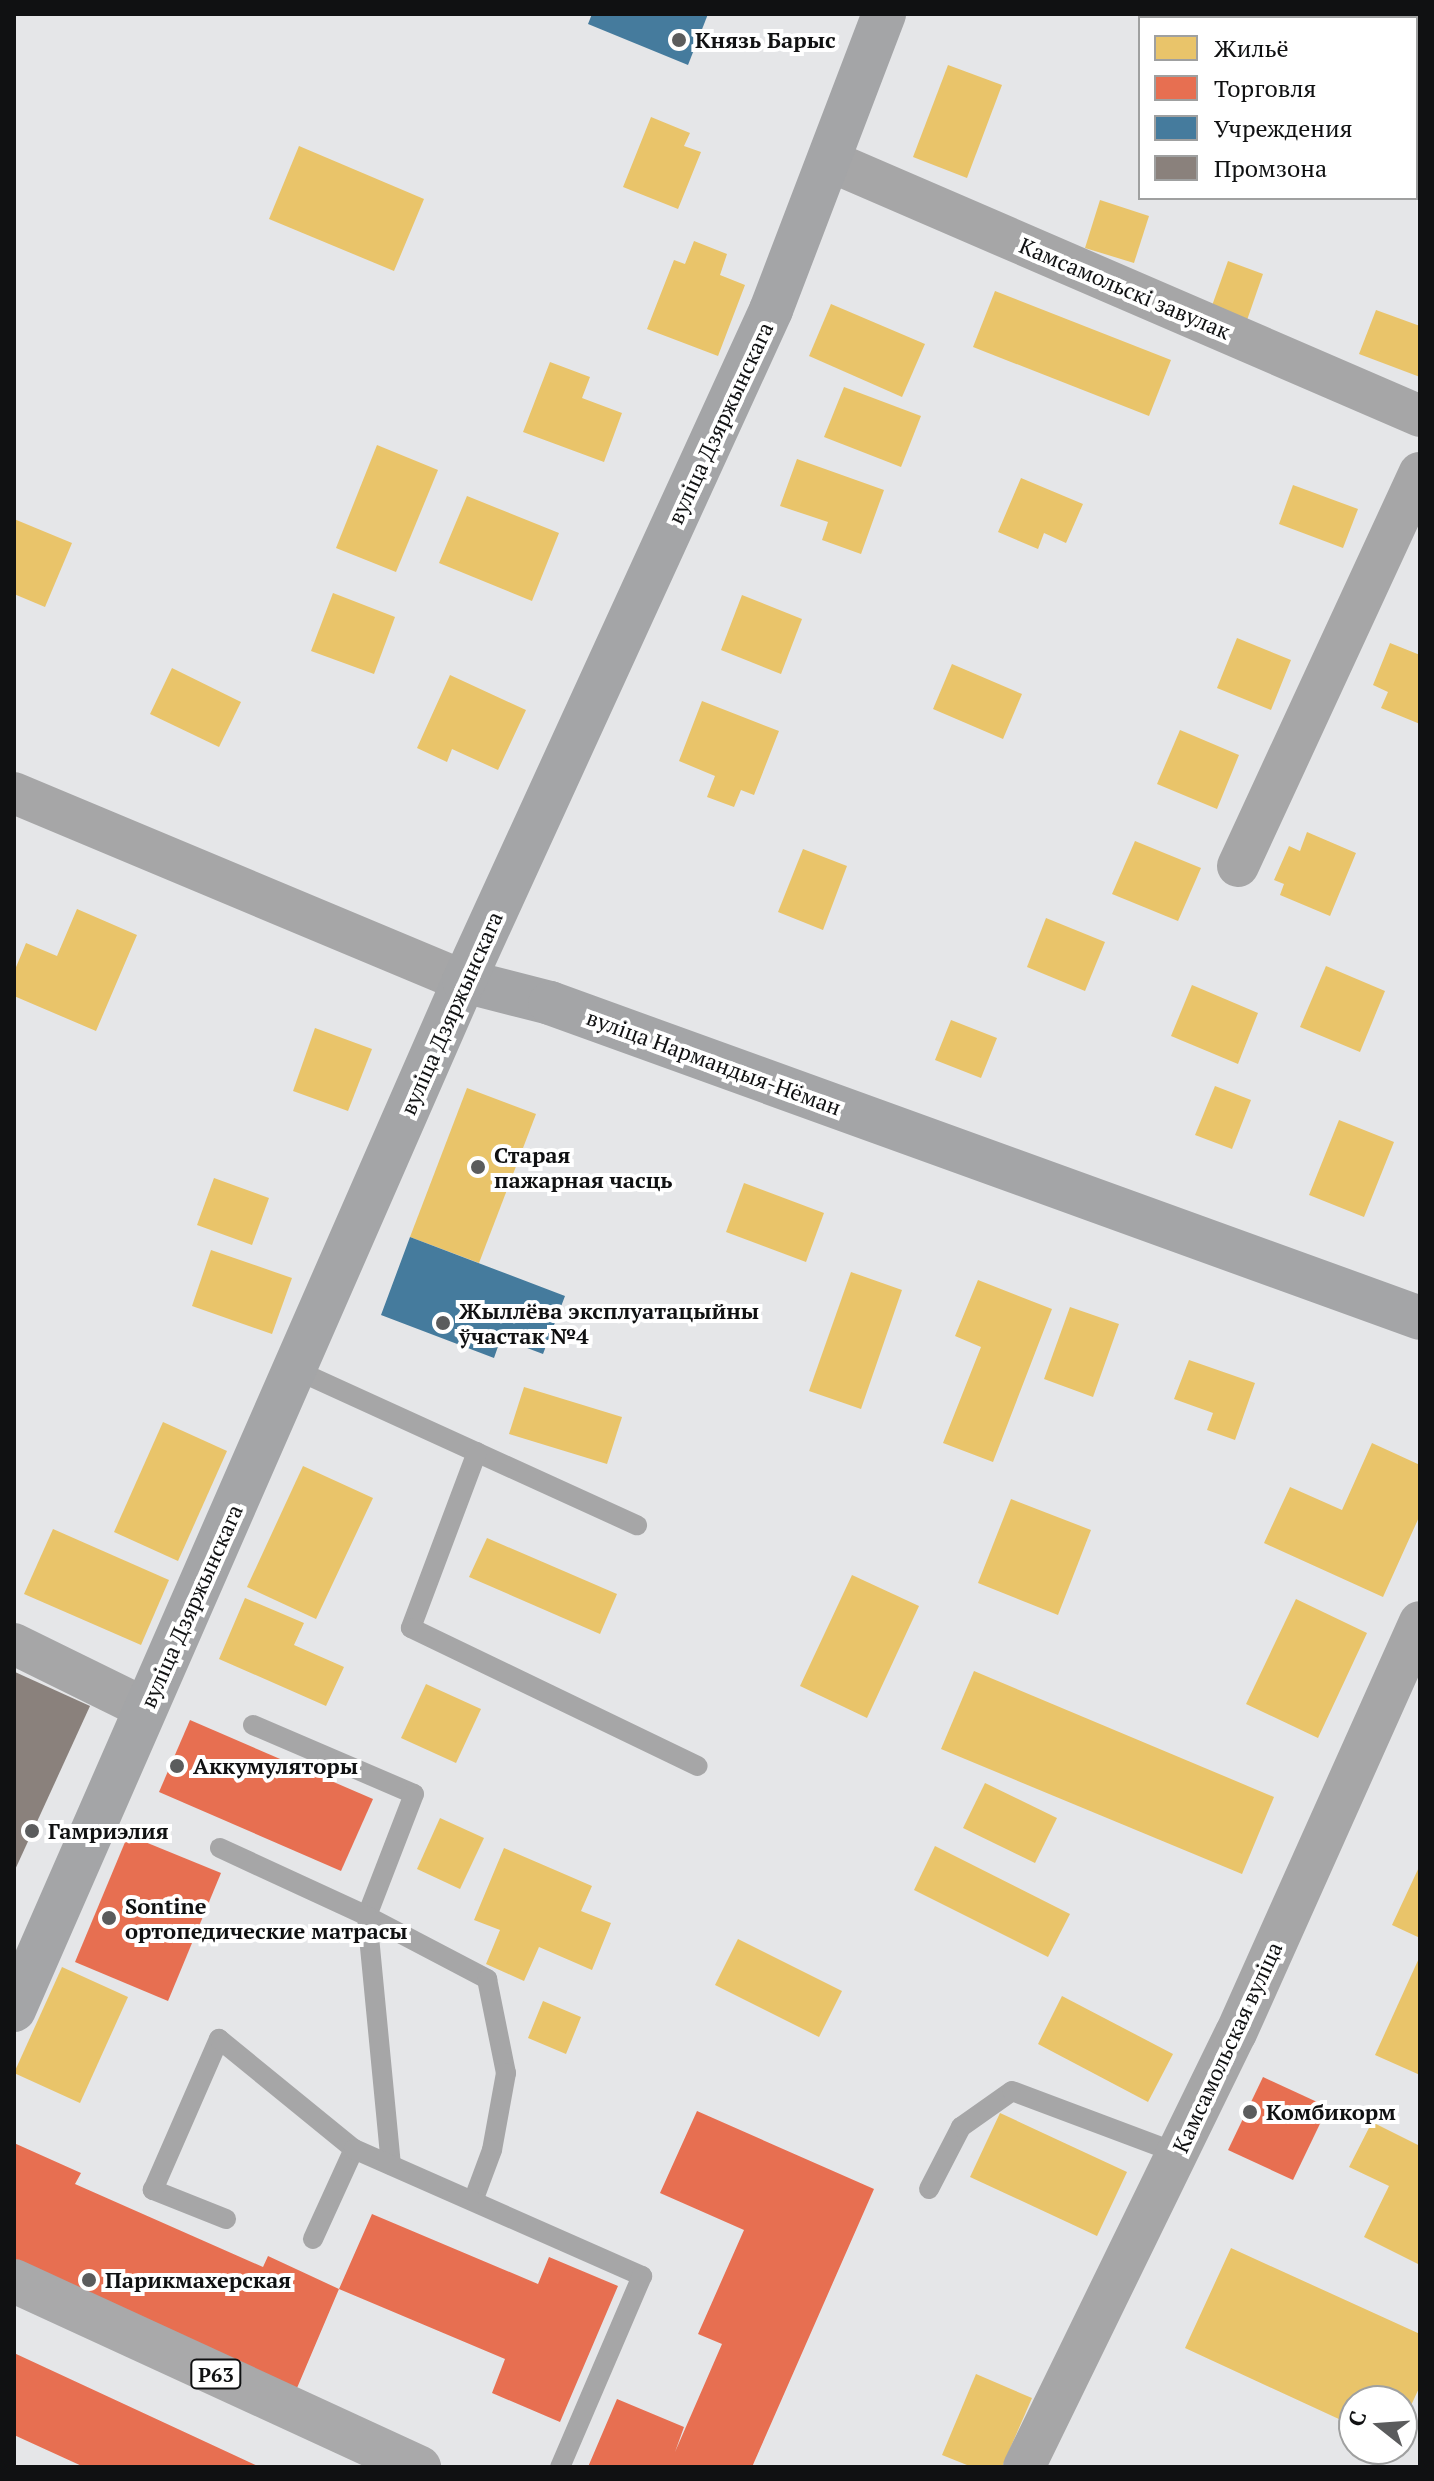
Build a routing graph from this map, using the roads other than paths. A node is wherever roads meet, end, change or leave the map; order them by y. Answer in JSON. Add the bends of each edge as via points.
{"nodes":[{"id":1,"x":884,"y":14,"type":"edge"},
{"id":2,"x":830,"y":161,"type":"junction"},
{"id":3,"x":1420,"y":416,"type":"edge"},
{"id":4,"x":1420,"y":473,"type":"edge"},
{"id":5,"x":14,"y":793,"type":"edge"},
{"id":6,"x":1238,"y":866,"type":"dead end"},
{"id":7,"x":464,"y":981,"type":"junction"},
{"id":8,"x":1420,"y":1318,"type":"edge"},
{"id":9,"x":294,"y":1369,"type":"junction"},
{"id":10,"x":477,"y":1452,"type":"junction"},
{"id":11,"x":637,"y":1525,"type":"dead end"},
{"id":12,"x":1420,"y":1622,"type":"edge"},
{"id":13,"x":14,"y":1644,"type":"edge"},
{"id":14,"x":146,"y":1709,"type":"junction"},
{"id":15,"x":253,"y":1725,"type":"dead end"},
{"id":16,"x":698,"y":1766,"type":"dead end"},
{"id":17,"x":220,"y":1848,"type":"dead end"},
{"id":18,"x":367,"y":1916,"type":"junction"},
{"id":19,"x":14,"y":2010,"type":"edge"},
{"id":20,"x":354,"y":2149,"type":"junction"},
{"id":21,"x":1177,"y":2153,"type":"junction"},
{"id":22,"x":391,"y":2165,"type":"junction"},
{"id":23,"x":929,"y":2189,"type":"dead end"},
{"id":24,"x":473,"y":2201,"type":"junction"},
{"id":25,"x":226,"y":2219,"type":"dead end"},
{"id":26,"x":313,"y":2239,"type":"dead end"},
{"id":27,"x":14,"y":2281,"type":"edge"},
{"id":28,"x":419,"y":2467,"type":"edge"},
{"id":29,"x":560,"y":2467,"type":"edge"},
{"id":30,"x":1024,"y":2467,"type":"edge"}],
"edges":[{"from":1,"to":2,"type":"street","name":"вуліца Дзяржынскага"},
{"from":2,"to":3,"type":"street","name":"Камсамольскі завулак"},
{"from":2,"to":7,"type":"street","name":"вуліца Дзяржынскага","via":[[771,310]]},
{"from":4,"to":6,"type":"street"},
{"from":5,"to":7,"type":"street","name":"вуліца Нармандыя-Нёман"},
{"from":7,"to":8,"type":"street","name":"вуліца Нармандыя-Нёман","via":[[550,1003]]},
{"from":7,"to":9,"type":"street","name":"вуліца Дзяржынскага"},
{"from":9,"to":10,"type":"lane"},
{"from":9,"to":14,"type":"street","name":"вуліца Дзяржынскага"},
{"from":10,"to":11,"type":"lane"},
{"from":10,"to":16,"type":"lane","via":[[411,1628]]},
{"from":12,"to":21,"type":"street","name":"Камсамольская вуліца"},
{"from":13,"to":14,"type":"street"},
{"from":14,"to":19,"type":"street","name":"вуліца Дзяржынскага"},
{"from":15,"to":18,"type":"lane","via":[[414,1794]]},
{"from":17,"to":18,"type":"lane"},
{"from":18,"to":22,"type":"lane"},
{"from":18,"to":24,"type":"lane","via":[[487,1979],[506,2073],[492,2150]]},
{"from":20,"to":22,"type":"lane"},
{"from":20,"to":25,"type":"lane","via":[[219,2039],[153,2190]]},
{"from":20,"to":26,"type":"lane"},
{"from":21,"to":23,"type":"lane","via":[[1012,2091],[961,2127]]},
{"from":21,"to":30,"type":"street","name":"Камсамольская вуліца"},
{"from":22,"to":24,"type":"lane"},
{"from":24,"to":29,"type":"lane","via":[[642,2276]]},
{"from":27,"to":28,"type":"main road","number":"Р63"}]}
